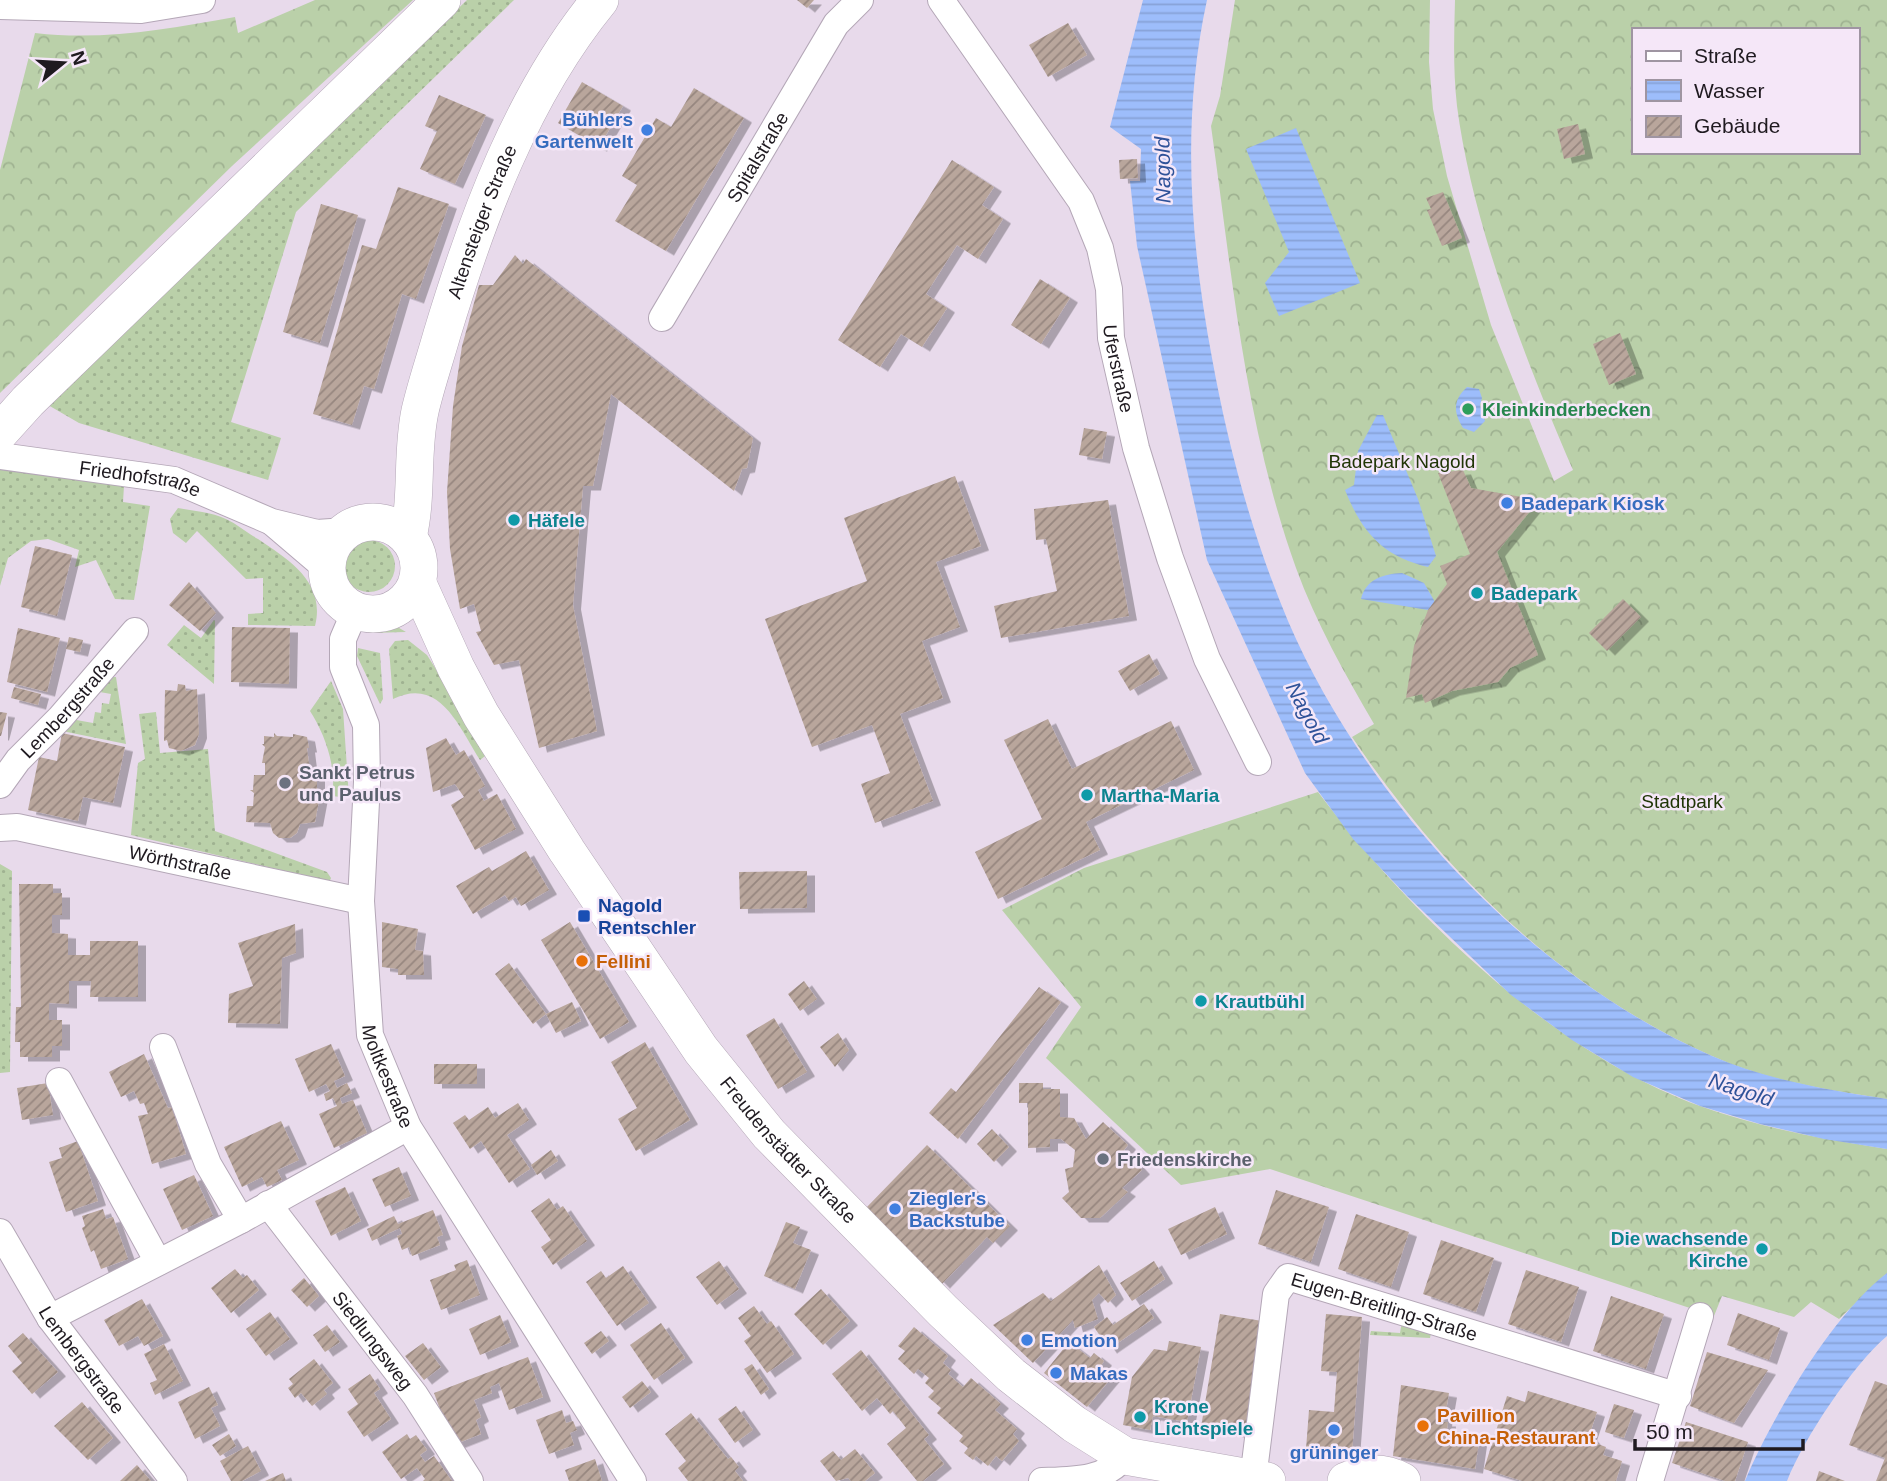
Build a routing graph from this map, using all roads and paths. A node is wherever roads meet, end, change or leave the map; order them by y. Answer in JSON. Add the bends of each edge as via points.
{"nodes":[{"id":1,"x":202,"y":0,"type":"edge"},
{"id":2,"x":442,"y":0,"type":"edge"},
{"id":3,"x":600,"y":0,"type":"edge"},
{"id":4,"x":860,"y":0,"type":"edge"},
{"id":5,"x":941,"y":0,"type":"edge"},
{"id":6,"x":0,"y":6,"type":"edge"},
{"id":7,"x":662,"y":318,"type":"dead end"},
{"id":8,"x":0,"y":432,"type":"edge"},
{"id":9,"x":0,"y":456,"type":"edge"},
{"id":10,"x":413,"y":465,"type":"junction"},
{"id":11,"x":272,"y":522,"type":"junction"},
{"id":12,"x":360,"y":526,"type":"junction"},
{"id":13,"x":408,"y":537,"type":"junction"},
{"id":14,"x":327,"y":569,"type":"junction"},
{"id":15,"x":418,"y":584,"type":"junction"},
{"id":16,"x":393,"y":610,"type":"junction"},
{"id":17,"x":355,"y":611,"type":"junction"},
{"id":18,"x":135,"y":631,"type":"dead end"},
{"id":19,"x":456,"y":668,"type":"junction"},
{"id":20,"x":1258,"y":762,"type":"dead end"},
{"id":21,"x":0,"y":785,"type":"edge"},
{"id":22,"x":0,"y":791,"type":"edge"},
{"id":23,"x":8,"y":827,"type":"edge"},
{"id":24,"x":361,"y":901,"type":"junction"},
{"id":25,"x":163,"y":1047,"type":"dead end"},
{"id":26,"x":59,"y":1082,"type":"dead end"},
{"id":27,"x":408,"y":1127,"type":"junction"},
{"id":28,"x":268,"y":1204,"type":"junction"},
{"id":29,"x":241,"y":1220,"type":"junction"},
{"id":30,"x":0,"y":1232,"type":"edge"},
{"id":31,"x":158,"y":1262,"type":"junction"},
{"id":32,"x":1700,"y":1316,"type":"dead end"},
{"id":33,"x":50,"y":1318,"type":"junction"},
{"id":34,"x":1678,"y":1396,"type":"junction"},
{"id":35,"x":1125,"y":1456,"type":"junction"},
{"id":36,"x":1259,"y":1480,"type":"edge"},
{"id":37,"x":174,"y":1481,"type":"edge"},
{"id":38,"x":470,"y":1481,"type":"edge"},
{"id":39,"x":633,"y":1481,"type":"edge"},
{"id":40,"x":1042,"y":1481,"type":"edge"},
{"id":41,"x":1346,"y":1481,"type":"edge"},
{"id":42,"x":1402,"y":1481,"type":"edge"},
{"id":43,"x":1650,"y":1481,"type":"edge"}],
"edges":[{"from":1,"to":6,"type":"street","via":[[141,10]]},
{"from":2,"to":8,"type":"street"},
{"from":3,"to":10,"type":"street","name":"Altensteiger Straße","via":[[524,119],[484,209],[420,411]]},
{"from":4,"to":7,"type":"street","name":"Spitalstraße","via":[[836,24]]},
{"from":5,"to":20,"type":"street","name":"Uferstraße","via":[[1081,201],[1100,248],[1109,289],[1111,338],[1136,448],[1207,659]]},
{"from":9,"to":11,"type":"street","name":"Friedhofstraße","via":[[174,480]]},
{"from":10,"to":12,"type":"street","name":"Altensteiger Straße","via":[[391,503]]},
{"from":10,"to":13,"type":"street","name":"Altensteiger Straße","via":[[415,506]]},
{"from":11,"to":12,"type":"street","name":"Friedhofstraße","via":[[317,533]]},
{"from":11,"to":14,"type":"street","name":"Friedhofstraße"},
{"from":12,"to":13,"type":"street","via":[[394,527]]},
{"from":12,"to":14,"type":"street","via":[[335,541]]},
{"from":13,"to":15,"type":"street","via":[[418,559]]},
{"from":14,"to":17,"type":"street","via":[[335,594]]},
{"from":15,"to":16,"type":"street"},
{"from":15,"to":19,"type":"street","name":"Freudenstädter Straße"},
{"from":16,"to":17,"type":"street"},
{"from":16,"to":19,"type":"street","name":"Freudenstädter Straße"},
{"from":17,"to":24,"type":"street","name":"Moltkestraße","via":[[343,639],[344,667],[366,725]]},
{"from":18,"to":21,"type":"street","name":"Lembergstraße"},
{"from":19,"to":35,"type":"street","name":"Freudenstädter Straße","via":[[596,896],[747,1109],[1011,1375]]},
{"from":22,"to":23,"type":"street"},
{"from":23,"to":24,"type":"street","name":"Wörthstraße"},
{"from":24,"to":27,"type":"street","name":"Moltkestraße","via":[[370,1035]]},
{"from":25,"to":29,"type":"street","via":[[208,1164]]},
{"from":26,"to":31,"type":"street"},
{"from":27,"to":28,"type":"street"},
{"from":27,"to":39,"type":"street","name":"Moltkestraße"},
{"from":28,"to":29,"type":"street"},
{"from":28,"to":38,"type":"street","name":"Siedlungsweg","via":[[415,1395]]},
{"from":29,"to":31,"type":"street"},
{"from":30,"to":33,"type":"street","name":"Lembergstraße"},
{"from":31,"to":33,"type":"street"},
{"from":32,"to":34,"type":"street"},
{"from":33,"to":37,"type":"street","name":"Lembergstraße"},
{"from":34,"to":36,"type":"street","name":"Eugen-Breitling-Straße","via":[[1288,1277],[1276,1294]]},
{"from":34,"to":43,"type":"street"},
{"from":35,"to":36,"type":"street","name":"Freudenstädter Straße"},
{"from":35,"to":40,"type":"street","via":[[1116,1468],[1090,1479]]},
{"from":41,"to":42,"type":"street","via":[[1381,1473]]}]}
